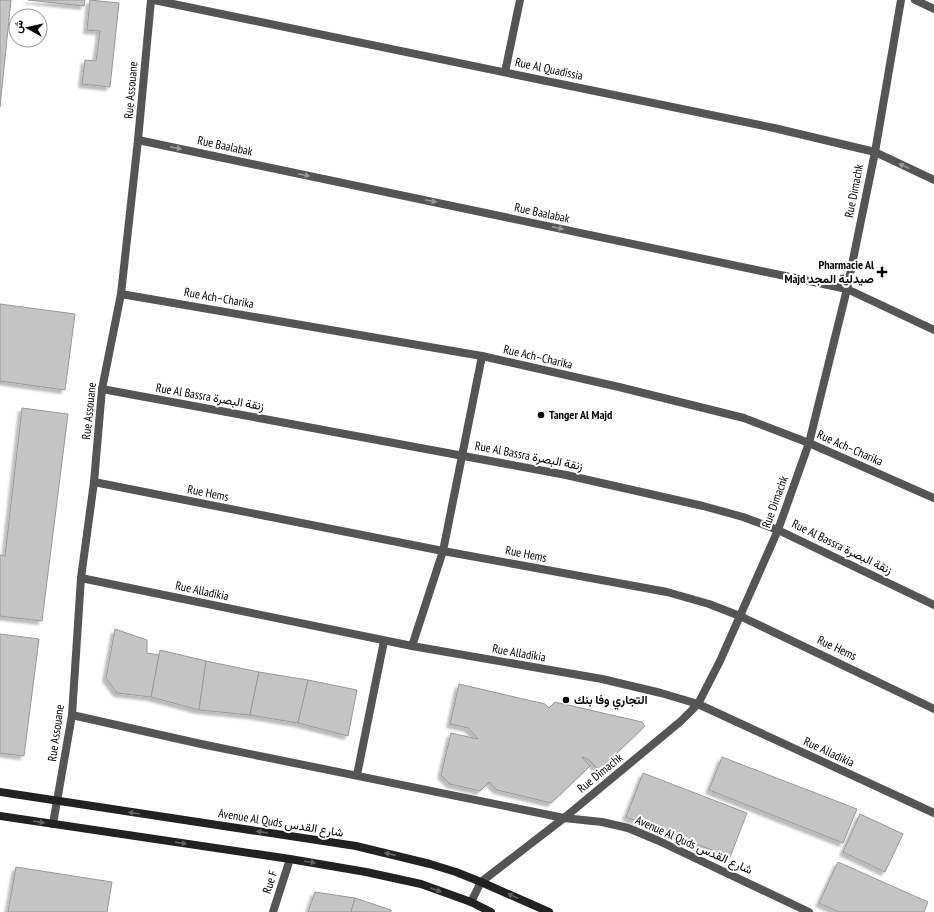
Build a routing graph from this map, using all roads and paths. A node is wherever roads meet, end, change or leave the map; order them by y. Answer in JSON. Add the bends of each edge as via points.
{"nodes":[{"id":1,"x":151,"y":0,"type":"edge"},
{"id":2,"x":154,"y":0,"type":"edge"},
{"id":3,"x":520,"y":0,"type":"edge"},
{"id":4,"x":901,"y":0,"type":"edge"},
{"id":5,"x":915,"y":0,"type":"edge"},
{"id":6,"x":934,"y":9,"type":"edge"},
{"id":7,"x":505,"y":72,"type":"junction"},
{"id":8,"x":138,"y":140,"type":"junction"},
{"id":9,"x":875,"y":152,"type":"junction"},
{"id":10,"x":934,"y":180,"type":"edge"},
{"id":11,"x":847,"y":289,"type":"junction"},
{"id":12,"x":121,"y":294,"type":"junction"},
{"id":13,"x":934,"y":330,"type":"edge"},
{"id":14,"x":482,"y":356,"type":"junction"},
{"id":15,"x":102,"y":389,"type":"junction"},
{"id":16,"x":809,"y":443,"type":"junction"},
{"id":17,"x":463,"y":455,"type":"junction"},
{"id":18,"x":94,"y":482,"type":"junction"},
{"id":19,"x":934,"y":498,"type":"edge"},
{"id":20,"x":778,"y":530,"type":"junction"},
{"id":21,"x":443,"y":551,"type":"junction"},
{"id":22,"x":81,"y":578,"type":"junction"},
{"id":23,"x":934,"y":605,"type":"edge"},
{"id":24,"x":740,"y":616,"type":"junction"},
{"id":25,"x":384,"y":641,"type":"junction"},
{"id":26,"x":412,"y":646,"type":"junction"},
{"id":27,"x":698,"y":704,"type":"junction"},
{"id":28,"x":934,"y":709,"type":"edge"},
{"id":29,"x":72,"y":714,"type":"junction"},
{"id":30,"x":357,"y":775,"type":"junction"},
{"id":31,"x":0,"y":792,"type":"edge"},
{"id":32,"x":58,"y":801,"type":"junction"},
{"id":33,"x":934,"y":813,"type":"edge"},
{"id":34,"x":0,"y":816,"type":"edge"},
{"id":35,"x":564,"y":818,"type":"junction"},
{"id":36,"x":54,"y":824,"type":"junction"},
{"id":37,"x":290,"y":859,"type":"junction"},
{"id":38,"x":481,"y":882,"type":"junction"},
{"id":39,"x":471,"y":902,"type":"junction"},
{"id":40,"x":273,"y":912,"type":"edge"},
{"id":41,"x":491,"y":912,"type":"edge"},
{"id":42,"x":549,"y":912,"type":"edge"},
{"id":43,"x":809,"y":912,"type":"edge"}],
"edges":[{"from":1,"to":8,"type":"street","name":"Rue Assouane"},
{"from":2,"to":7,"type":"street","name":"Rue Al Quadissia"},
{"from":3,"to":7,"type":"street"},
{"from":4,"to":9,"type":"street","name":"Rue Dimachk"},
{"from":5,"to":6,"type":"street"},
{"from":7,"to":9,"type":"street","name":"Rue Al Quadissia","via":[[774,128]]},
{"from":8,"to":11,"type":"street","name":"Rue Baalabak","one_way":true},
{"from":8,"to":12,"type":"street","name":"Rue Assouane"},
{"from":10,"to":9,"type":"street","name":"Rue Al Quadissia","one_way":true},
{"from":9,"to":11,"type":"street","name":"Rue Dimachk"},
{"from":11,"to":13,"type":"street","name":"Rue Baalabak"},
{"from":11,"to":16,"type":"street","name":"Rue Dimachk"},
{"from":12,"to":14,"type":"street","name":"Rue Ach–Charika"},
{"from":12,"to":15,"type":"street","name":"Rue Assouane"},
{"from":14,"to":16,"type":"street","name":"Rue Ach–Charika","via":[[744,418]]},
{"from":14,"to":17,"type":"street"},
{"from":15,"to":17,"type":"street","name":"Rue Al Bassra زنقة البصرة"},
{"from":15,"to":18,"type":"street","name":"Rue Assouane"},
{"from":16,"to":19,"type":"street","name":"Rue Ach–Charika"},
{"from":16,"to":20,"type":"street","name":"Rue Dimachk"},
{"from":17,"to":20,"type":"street","name":"Rue Al Bassra زنقة البصرة","via":[[695,504]]},
{"from":17,"to":21,"type":"street"},
{"from":18,"to":21,"type":"street","name":"Rue Hems"},
{"from":18,"to":22,"type":"street","name":"Rue Assouane"},
{"from":20,"to":23,"type":"street","name":"Rue Al Bassra زنقة البصرة"},
{"from":20,"to":24,"type":"street","name":"Rue Dimachk"},
{"from":21,"to":24,"type":"street","name":"Rue Hems","via":[[667,592]]},
{"from":21,"to":26,"type":"street"},
{"from":22,"to":25,"type":"street","name":"Rue Alladikia"},
{"from":22,"to":29,"type":"street","name":"Rue Assouane"},
{"from":24,"to":27,"type":"street","name":"Rue Dimachk"},
{"from":24,"to":28,"type":"street","name":"Rue Hems"},
{"from":25,"to":26,"type":"street","name":"Rue Alladikia"},
{"from":25,"to":30,"type":"street"},
{"from":26,"to":27,"type":"street","name":"Rue Alladikia","via":[[602,679]]},
{"from":27,"to":33,"type":"street","name":"Rue Alladikia"},
{"from":27,"to":35,"type":"street","name":"Rue Dimachk"},
{"from":29,"to":30,"type":"street","name":"Avenue Al Quds شارع القدس","via":[[201,744]]},
{"from":29,"to":32,"type":"street","name":"Rue Assouane"},
{"from":30,"to":35,"type":"street","name":"Avenue Al Quds شارع القدس"},
{"from":31,"to":32,"type":"main road","name":"Avenue Al Quds شارع القدس"},
{"from":32,"to":36,"type":"street","name":"Rue Assouane"},
{"from":38,"to":32,"type":"main road","name":"Avenue Al Quds شارع القدس","one_way":true,"via":[[430,864],[356,846]]},
{"from":34,"to":36,"type":"main road","one_way":true},
{"from":35,"to":38,"type":"street","name":"Rue Dimachk"},
{"from":35,"to":43,"type":"street","name":"Avenue Al Quds شارع القدس","via":[[628,828]]},
{"from":36,"to":37,"type":"main road","one_way":true},
{"from":37,"to":39,"type":"main road","one_way":true,"via":[[421,884]]},
{"from":37,"to":40,"type":"street","name":"Rue F"},
{"from":38,"to":39,"type":"street","name":"Rue Dimachk"},
{"from":42,"to":38,"type":"main road","name":"Avenue Al Quds شارع القدس","one_way":true},
{"from":39,"to":41,"type":"main road"}]}
